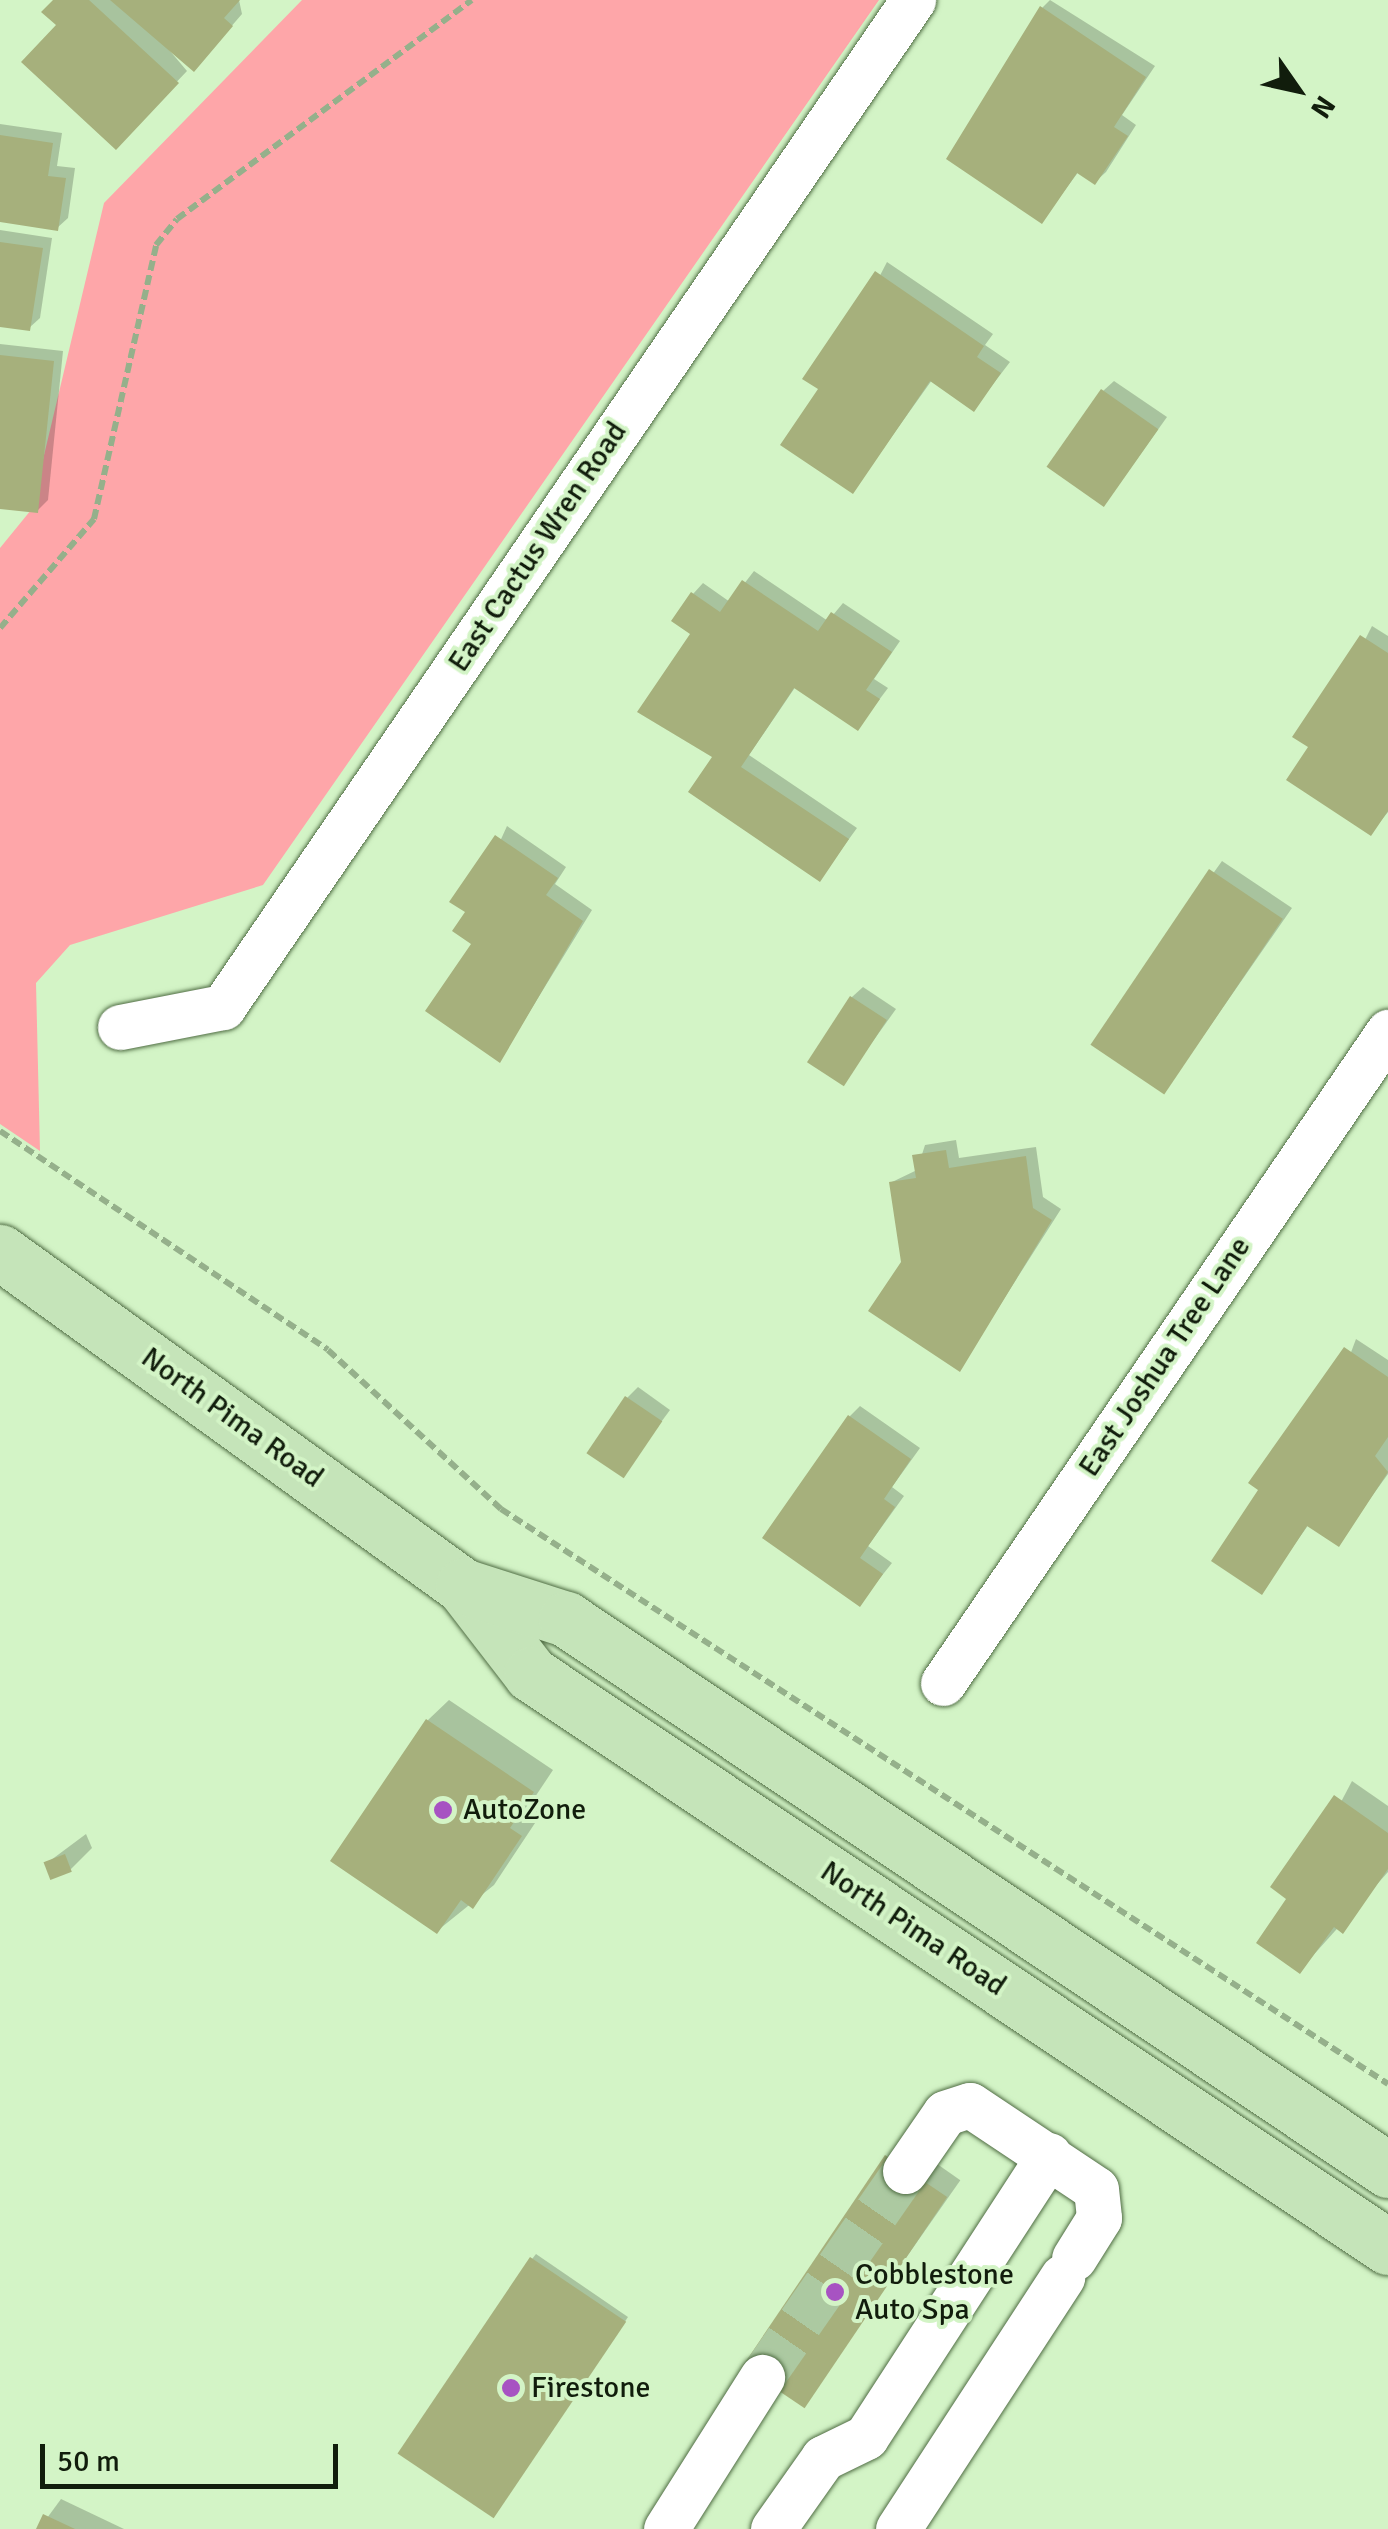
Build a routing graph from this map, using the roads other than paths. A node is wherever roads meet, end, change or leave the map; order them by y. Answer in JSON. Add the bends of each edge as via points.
{"nodes":[{"id":1,"x":913,"y":0,"type":"edge"},
{"id":2,"x":120,"y":1026,"type":"dead end"},
{"id":3,"x":1388,"y":1032,"type":"edge"},
{"id":4,"x":0,"y":1252,"type":"edge"},
{"id":5,"x":463,"y":1586,"type":"junction"},
{"id":6,"x":943,"y":1683,"type":"dead end"},
{"id":7,"x":1050,"y":2155,"type":"junction"},
{"id":8,"x":1388,"y":2170,"type":"edge"},
{"id":9,"x":906,"y":2171,"type":"tunnel mouth"},
{"id":10,"x":1388,"y":2247,"type":"edge"},
{"id":11,"x":972,"y":2280,"type":"junction"},
{"id":12,"x":762,"y":2376,"type":"tunnel mouth"},
{"id":13,"x":986,"y":2392,"type":"junction"},
{"id":14,"x":666,"y":2529,"type":"edge"},
{"id":15,"x":772,"y":2529,"type":"edge"},
{"id":16,"x":898,"y":2529,"type":"edge"}],
"edges":[{"from":1,"to":2,"type":"street","name":"East Cactus Wren Road","via":[[223,1007]]},
{"from":3,"to":6,"type":"street","name":"East Joshua Tree Lane"},
{"from":4,"to":5,"type":"main road","name":"North Pima Road"},
{"from":5,"to":8,"type":"main road","name":"North Pima Road","via":[[566,1619]]},
{"from":5,"to":10,"type":"main road","name":"North Pima Road","via":[[532,1674]]},
{"from":7,"to":9,"type":"street","via":[[970,2105],[944,2113]]},
{"from":7,"to":11,"type":"street"},
{"from":7,"to":13,"type":"street","via":[[1096,2189],[1099,2218]]},
{"from":11,"to":13,"type":"street"},
{"from":11,"to":15,"type":"street","via":[[866,2437],[823,2458]]},
{"from":12,"to":14,"type":"street"},
{"from":13,"to":16,"type":"street"}]}
